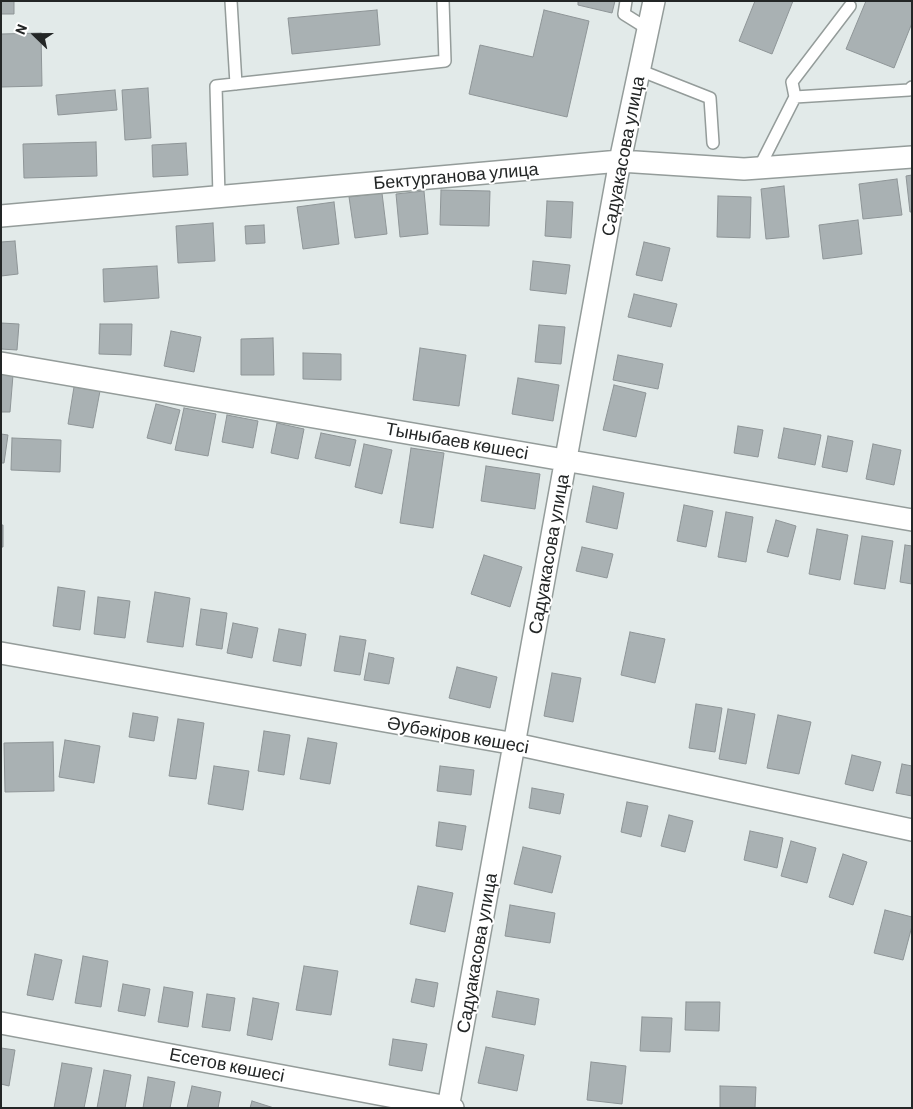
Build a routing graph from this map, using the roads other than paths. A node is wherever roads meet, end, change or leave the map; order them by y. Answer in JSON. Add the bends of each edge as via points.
{"nodes":[{"id":1,"x":231,"y":1,"type":"edge"},
{"id":2,"x":443,"y":1,"type":"edge"},
{"id":3,"x":626,"y":1,"type":"edge"},
{"id":4,"x":654,"y":1,"type":"edge"},
{"id":5,"x":850,"y":6,"type":"dead end"},
{"id":6,"x":648,"y":29,"type":"junction"},
{"id":7,"x":639,"y":70,"type":"junction"},
{"id":8,"x":236,"y":84,"type":"junction"},
{"id":9,"x":912,"y":87,"type":"edge"},
{"id":10,"x":795,"y":97,"type":"junction"},
{"id":11,"x":713,"y":143,"type":"dead end"},
{"id":12,"x":912,"y":157,"type":"edge"},
{"id":13,"x":620,"y":161,"type":"junction"},
{"id":14,"x":760,"y":168,"type":"junction"},
{"id":15,"x":219,"y":196,"type":"junction"},
{"id":16,"x":1,"y":216,"type":"edge"},
{"id":17,"x":1,"y":364,"type":"edge"},
{"id":18,"x":566,"y":460,"type":"junction"},
{"id":19,"x":912,"y":520,"type":"edge"},
{"id":20,"x":1,"y":653,"type":"edge"},
{"id":21,"x":515,"y":744,"type":"junction"},
{"id":22,"x":912,"y":830,"type":"edge"},
{"id":23,"x":1,"y":1023,"type":"edge"},
{"id":24,"x":450,"y":1107,"type":"edge"}],
"edges":[{"from":1,"to":8,"type":"lane"},
{"from":2,"to":8,"type":"lane","via":[[445,60]]},
{"from":3,"to":6,"type":"lane","via":[[624,14]]},
{"from":4,"to":6,"type":"street","name":"Садуакасова улица"},
{"from":5,"to":10,"type":"lane","via":[[792,82]]},
{"from":6,"to":7,"type":"street","name":"Садуакасова улица"},
{"from":7,"to":11,"type":"lane","via":[[710,98]]},
{"from":7,"to":13,"type":"street","name":"Садуакасова улица"},
{"from":8,"to":15,"type":"lane","via":[[216,86]]},
{"from":9,"to":10,"type":"lane","via":[[909,90]]},
{"from":10,"to":14,"type":"lane"},
{"from":12,"to":14,"type":"street","name":"Бектурганова улица"},
{"from":13,"to":14,"type":"street","name":"Бектурганова улица"},
{"from":13,"to":15,"type":"street","name":"Бектурганова улица"},
{"from":13,"to":18,"type":"street","name":"Садуакасова улица"},
{"from":15,"to":16,"type":"street","name":"Бектурганова улица"},
{"from":17,"to":18,"type":"street","name":"Тыныбаев көшесі"},
{"from":18,"to":19,"type":"street","name":"Тыныбаев көшесі"},
{"from":18,"to":21,"type":"street","name":"Садуакасова улица"},
{"from":20,"to":21,"type":"street","name":"Әубәкіров көшесі"},
{"from":21,"to":22,"type":"street","name":"Әубәкіров көшесі"},
{"from":21,"to":24,"type":"street","name":"Садуакасова улица"},
{"from":23,"to":24,"type":"street","name":"Есетов көшесі"}]}
